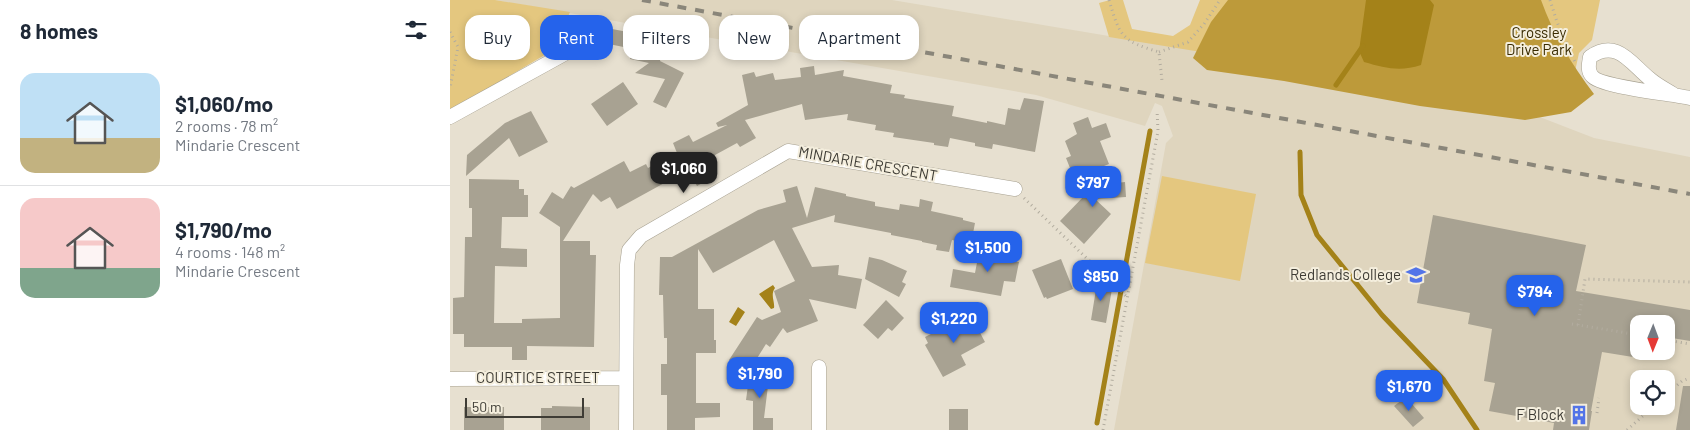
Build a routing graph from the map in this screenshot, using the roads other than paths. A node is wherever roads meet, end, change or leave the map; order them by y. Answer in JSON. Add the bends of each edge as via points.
{"nodes":[{"id":1,"x":553,"y":60,"type":"edge"},
{"id":2,"x":1673,"y":94,"type":"junction"},
{"id":3,"x":1690,"y":98,"type":"edge"},
{"id":4,"x":450,"y":117,"type":"edge"},
{"id":5,"x":1015,"y":189,"type":"road end"},
{"id":6,"x":819,"y":367,"type":"dead end"},
{"id":7,"x":626,"y":378,"type":"junction"},
{"id":8,"x":450,"y":379,"type":"edge"},
{"id":9,"x":626,"y":430,"type":"edge"},
{"id":10,"x":819,"y":430,"type":"edge"}],
"edges":[{"from":1,"to":4,"type":"street"},
{"from":2,"to":2,"type":"street","via":[[1599,81],[1589,71],[1590,57],[1603,50],[1624,55],[1650,79]]},
{"from":2,"to":3,"type":"street"},
{"from":5,"to":7,"type":"street","name":"MINDARIE CRESCENT","via":[[788,151],[641,236],[629,250]]},
{"from":6,"to":10,"type":"street"},
{"from":7,"to":8,"type":"street","name":"COURTICE STREET"},
{"from":7,"to":9,"type":"street","name":"MINDARIE CRESCENT"}]}
